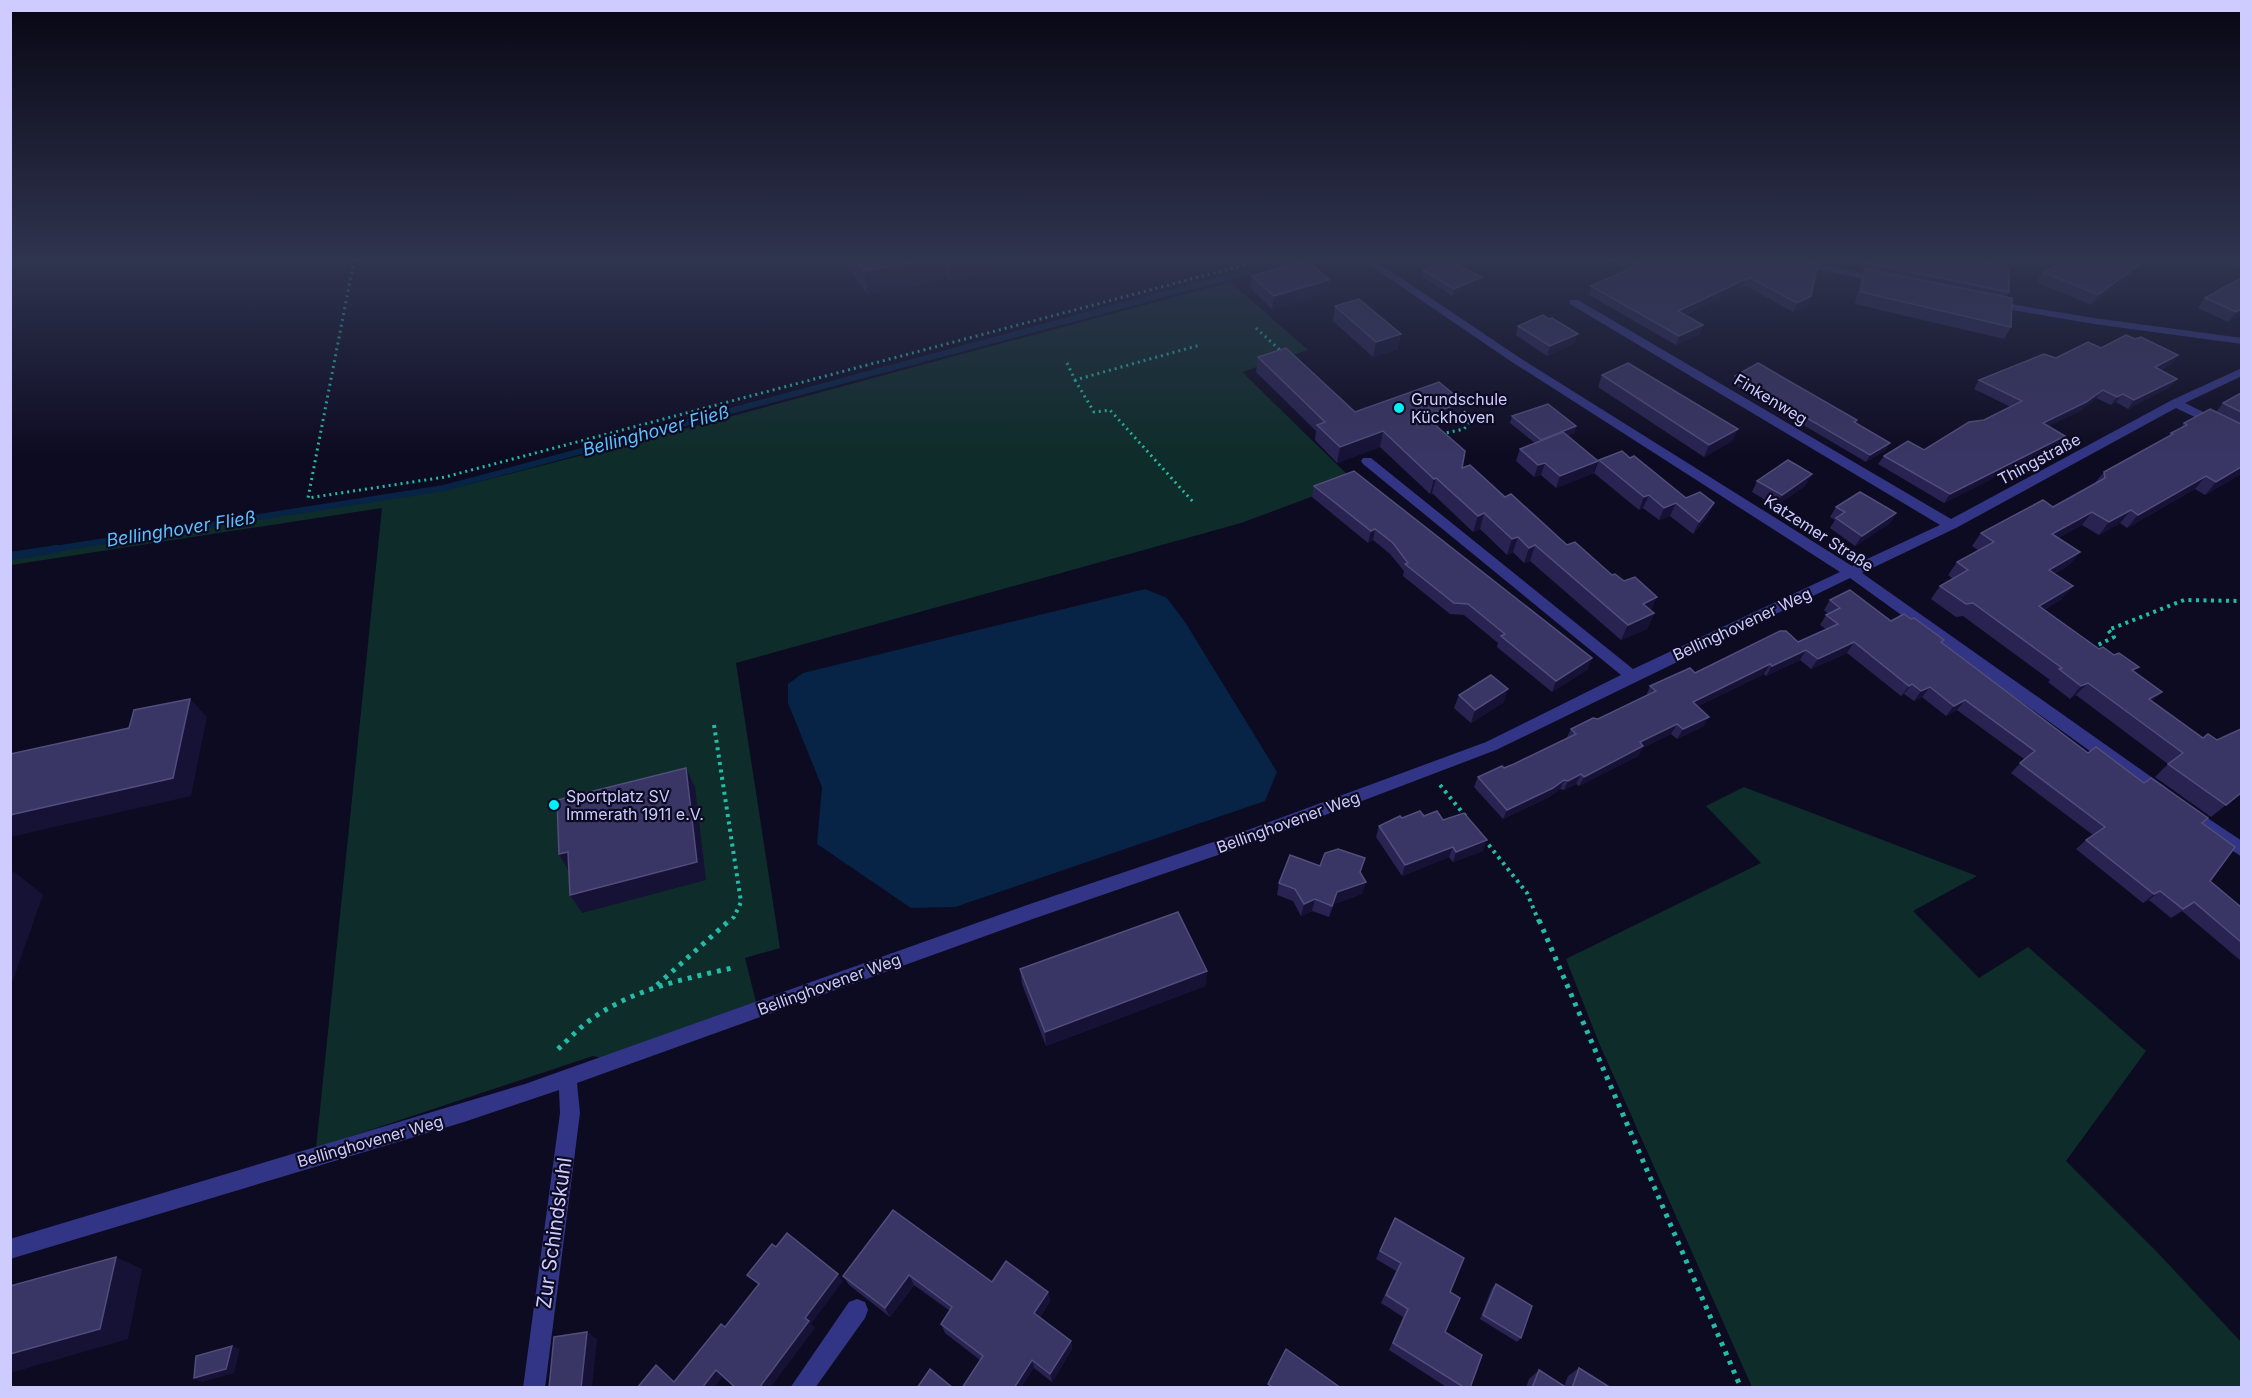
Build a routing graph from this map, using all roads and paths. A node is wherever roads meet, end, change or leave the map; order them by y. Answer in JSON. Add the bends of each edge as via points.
{"nodes":[{"id":1,"x":341,"y":325,"type":"edge"},
{"id":2,"x":1017,"y":325,"type":"edge"},
{"id":3,"x":1464,"y":325,"type":"edge"},
{"id":4,"x":1613,"y":325,"type":"edge"},
{"id":5,"x":2122,"y":325,"type":"edge"},
{"id":6,"x":1256,"y":328,"type":"dead end"},
{"id":7,"x":2241,"y":341,"type":"edge"},
{"id":8,"x":1200,"y":345,"type":"dead end"},
{"id":9,"x":1287,"y":357,"type":"edge"},
{"id":10,"x":1067,"y":363,"type":"dead end"},
{"id":11,"x":2241,"y":371,"type":"edge"},
{"id":12,"x":1075,"y":380,"type":"junction"},
{"id":13,"x":2176,"y":403,"type":"junction"},
{"id":14,"x":1456,"y":405,"type":"edge"},
{"id":15,"x":1432,"y":434,"type":"edge"},
{"id":16,"x":2241,"y":436,"type":"edge"},
{"id":17,"x":1367,"y":461,"type":"dead end"},
{"id":18,"x":1194,"y":503,"type":"dead end"},
{"id":19,"x":1952,"y":525,"type":"junction"},
{"id":20,"x":1852,"y":573,"type":"junction"},
{"id":21,"x":2241,"y":601,"type":"edge"},
{"id":22,"x":2084,"y":652,"type":"edge"},
{"id":23,"x":1632,"y":675,"type":"junction"},
{"id":24,"x":714,"y":725,"type":"dead end"},
{"id":25,"x":1428,"y":770,"type":"junction"},
{"id":26,"x":1470,"y":822,"type":"edge"},
{"id":27,"x":1477,"y":830,"type":"edge"},
{"id":28,"x":2241,"y":850,"type":"edge"},
{"id":29,"x":732,"y":968,"type":"dead end"},
{"id":30,"x":657,"y":985,"type":"junction"},
{"id":31,"x":558,"y":1049,"type":"dead end"},
{"id":32,"x":567,"y":1078,"type":"junction"},
{"id":33,"x":10,"y":1249,"type":"edge"},
{"id":34,"x":857,"y":1310,"type":"dead end"},
{"id":35,"x":534,"y":1388,"type":"edge"},
{"id":36,"x":801,"y":1388,"type":"edge"},
{"id":37,"x":1741,"y":1388,"type":"edge"}],
"edges":[{"from":1,"to":2,"type":"path","via":[[308,498],[445,477]]},
{"from":3,"to":20,"type":"street","name":"Katzemer Straße"},
{"from":4,"to":19,"type":"street","name":"Finkenweg"},
{"from":5,"to":7,"type":"street"},
{"from":6,"to":9,"type":"path"},
{"from":8,"to":12,"type":"path"},
{"from":10,"to":12,"type":"path"},
{"from":11,"to":13,"type":"street","name":"Thingstraße"},
{"from":12,"to":18,"type":"path","via":[[1094,412],[1110,410]]},
{"from":13,"to":16,"type":"street"},
{"from":13,"to":19,"type":"street","name":"Thingstraße"},
{"from":14,"to":15,"type":"path","via":[[1469,423],[1464,429]]},
{"from":17,"to":23,"type":"street"},
{"from":19,"to":20,"type":"street","name":"Thingstraße"},
{"from":20,"to":23,"type":"street","name":"Bellinghovener Weg"},
{"from":20,"to":28,"type":"street","name":"Katzemer Straße"},
{"from":21,"to":22,"type":"path","via":[[2184,600],[2108,630],[2114,637]]},
{"from":23,"to":25,"type":"street","name":"Bellinghovener Weg","via":[[1491,746]]},
{"from":24,"to":30,"type":"path","via":[[741,902],[734,917]]},
{"from":25,"to":26,"type":"path"},
{"from":25,"to":32,"type":"street","name":"Bellinghovener Weg"},
{"from":27,"to":37,"type":"path","via":[[1527,893]]},
{"from":29,"to":30,"type":"path"},
{"from":30,"to":31,"type":"path","via":[[593,1018]]},
{"from":32,"to":33,"type":"street","name":"Bellinghovener Weg","via":[[464,1113]]},
{"from":32,"to":35,"type":"street","name":"Zur Schindskuhl","via":[[570,1113]]},
{"from":34,"to":36,"type":"street"}]}
